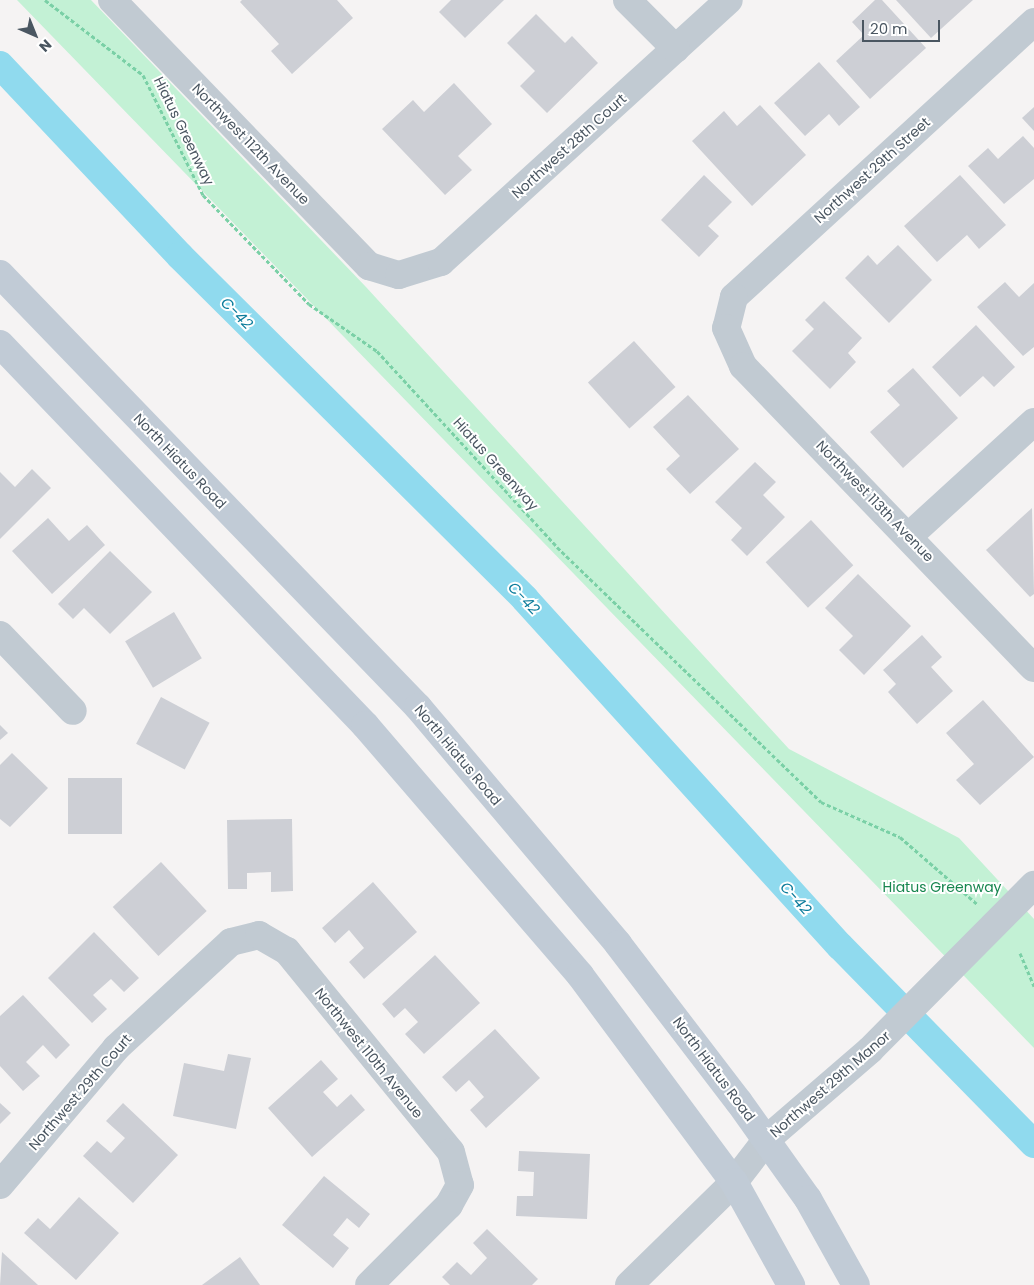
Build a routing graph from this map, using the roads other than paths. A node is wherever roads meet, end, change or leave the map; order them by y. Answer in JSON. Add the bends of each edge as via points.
{"nodes":[{"id":1,"x":112,"y":0,"type":"edge"},
{"id":2,"x":627,"y":0,"type":"edge"},
{"id":3,"x":729,"y":0,"type":"edge"},
{"id":4,"x":1034,"y":22,"type":"edge"},
{"id":5,"x":676,"y":49,"type":"junction"},
{"id":6,"x":0,"y":274,"type":"edge"},
{"id":7,"x":398,"y":275,"type":"joint"},
{"id":8,"x":726,"y":328,"type":"joint"},
{"id":9,"x":0,"y":344,"type":"edge"},
{"id":10,"x":1034,"y":422,"type":"edge"},
{"id":11,"x":909,"y":536,"type":"junction"},
{"id":12,"x":0,"y":636,"type":"edge"},
{"id":13,"x":1034,"y":668,"type":"edge"},
{"id":14,"x":73,"y":711,"type":"dead end"},
{"id":15,"x":1034,"y":884,"type":"edge"},
{"id":16,"x":259,"y":935,"type":"joint"},
{"id":17,"x":767,"y":1139,"type":"junction"},
{"id":18,"x":734,"y":1182,"type":"junction"},
{"id":19,"x":0,"y":1185,"type":"edge"},
{"id":20,"x":369,"y":1285,"type":"edge"},
{"id":21,"x":629,"y":1285,"type":"edge"},
{"id":22,"x":791,"y":1285,"type":"edge"},
{"id":23,"x":856,"y":1285,"type":"edge"}],
"edges":[{"from":1,"to":7,"type":"street","name":"Northwest 112th Avenue","via":[[369,266]]},
{"from":2,"to":5,"type":"street"},
{"from":3,"to":5,"type":"street","name":"Northwest 28th Court"},
{"from":4,"to":8,"type":"street","name":"Northwest 29th Street","via":[[734,297]]},
{"from":5,"to":7,"type":"street","name":"Northwest 28th Court","via":[[441,262]]},
{"from":6,"to":17,"type":"main road","name":"North Hiatus Road","via":[[418,707],[618,944]]},
{"from":8,"to":11,"type":"street","name":"Northwest 113th Avenue","via":[[743,366]]},
{"from":9,"to":18,"type":"main road","via":[[365,725],[580,975]]},
{"from":10,"to":11,"type":"street"},
{"from":11,"to":13,"type":"street","name":"Northwest 113th Avenue"},
{"from":12,"to":14,"type":"street"},
{"from":15,"to":17,"type":"street","name":"Northwest 29th Manor","via":[[870,1050]]},
{"from":16,"to":19,"type":"street","name":"Northwest 29th Court","via":[[231,942],[116,1048]]},
{"from":16,"to":20,"type":"street","name":"Northwest 110th Avenue","via":[[287,951],[451,1152],[460,1185],[449,1205]]},
{"from":17,"to":18,"type":"street","name":"Northwest 29th Manor"},
{"from":17,"to":23,"type":"main road","name":"North Hiatus Road","via":[[808,1199]]},
{"from":18,"to":21,"type":"street","name":"Northwest 29th Manor"},
{"from":18,"to":22,"type":"main road"}]}
